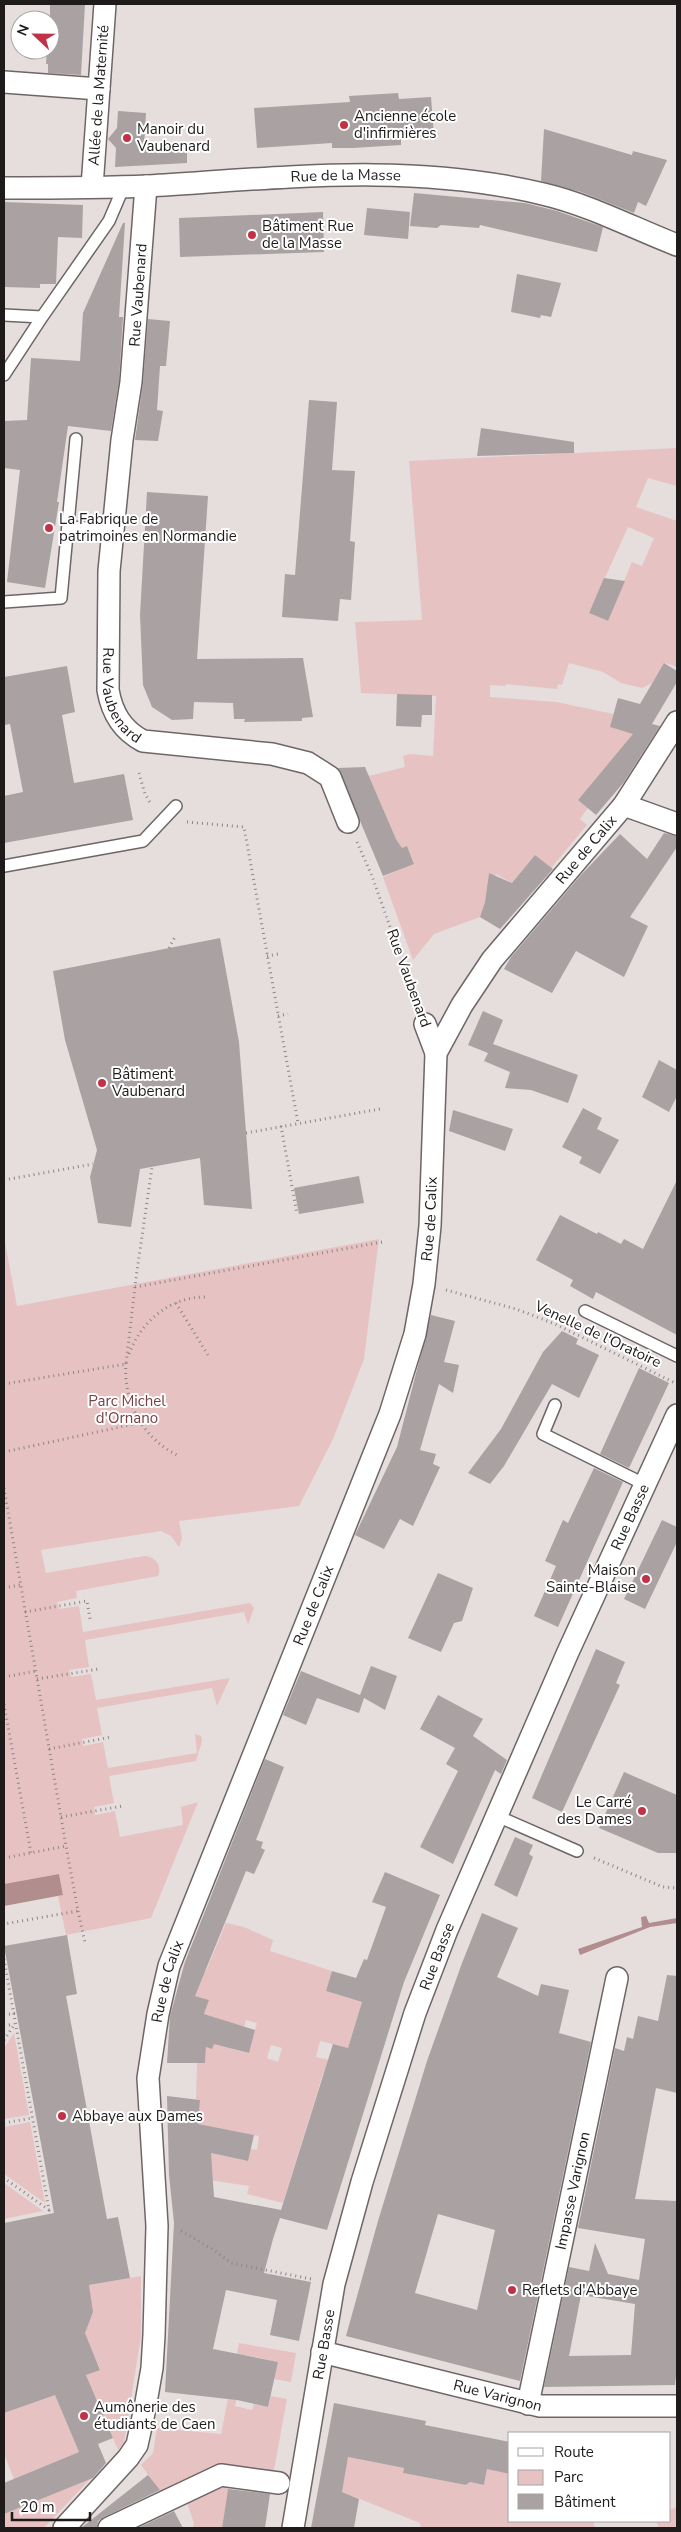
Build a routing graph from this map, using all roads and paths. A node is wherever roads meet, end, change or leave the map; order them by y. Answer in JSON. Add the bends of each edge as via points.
{"nodes":[{"id":1,"x":104,"y":4,"type":"edge"},
{"id":2,"x":4,"y":82,"type":"edge"},
{"id":3,"x":99,"y":88,"type":"junction"},
{"id":4,"x":124,"y":186,"type":"junction"},
{"id":5,"x":146,"y":186,"type":"junction"},
{"id":6,"x":92,"y":187,"type":"junction"},
{"id":7,"x":4,"y":188,"type":"edge"},
{"id":8,"x":677,"y":245,"type":"edge"},
{"id":9,"x":4,"y":315,"type":"edge"},
{"id":10,"x":42,"y":317,"type":"junction"},
{"id":11,"x":4,"y":375,"type":"edge"},
{"id":12,"x":76,"y":439,"type":"dead end"},
{"id":13,"x":68,"y":527,"type":"junction"},
{"id":14,"x":113,"y":529,"type":"junction"},
{"id":15,"x":4,"y":602,"type":"edge"},
{"id":16,"x":677,"y":722,"type":"edge"},
{"id":17,"x":139,"y":773,"type":"dead end"},
{"id":18,"x":624,"y":805,"type":"junction"},
{"id":19,"x":176,"y":806,"type":"dead end"},
{"id":20,"x":166,"y":817,"type":"junction"},
{"id":21,"x":348,"y":822,"type":"joint"},
{"id":22,"x":677,"y":824,"type":"edge"},
{"id":23,"x":4,"y":866,"type":"edge"},
{"id":24,"x":176,"y":935,"type":"dead end"},
{"id":25,"x":169,"y":948,"type":"dead end"},
{"id":26,"x":278,"y":954,"type":"dead end"},
{"id":27,"x":268,"y":956,"type":"junction"},
{"id":28,"x":288,"y":1014,"type":"dead end"},
{"id":29,"x":278,"y":1016,"type":"junction"},
{"id":30,"x":425,"y":1024,"type":"joint"},
{"id":31,"x":436,"y":1052,"type":"junction"},
{"id":32,"x":296,"y":1076,"type":"dead end"},
{"id":33,"x":290,"y":1078,"type":"junction"},
{"id":34,"x":380,"y":1109,"type":"dead end"},
{"id":35,"x":298,"y":1123,"type":"junction"},
{"id":36,"x":281,"y":1126,"type":"junction"},
{"id":37,"x":246,"y":1133,"type":"dead end"},
{"id":38,"x":94,"y":1164,"type":"dead end"},
{"id":39,"x":152,"y":1167,"type":"dead end"},
{"id":40,"x":4,"y":1180,"type":"edge"},
{"id":41,"x":297,"y":1214,"type":"dead end"},
{"id":42,"x":382,"y":1242,"type":"dead end"},
{"id":43,"x":424,"y":1284,"type":"junction"},
{"id":44,"x":135,"y":1287,"type":"junction"},
{"id":45,"x":206,"y":1297,"type":"dead end"},
{"id":46,"x":176,"y":1304,"type":"junction"},
{"id":47,"x":584,"y":1311,"type":"dead end"},
{"id":48,"x":677,"y":1356,"type":"edge"},
{"id":49,"x":209,"y":1357,"type":"dead end"},
{"id":50,"x":126,"y":1364,"type":"junction"},
{"id":51,"x":675,"y":1383,"type":"dead end"},
{"id":52,"x":4,"y":1384,"type":"edge"},
{"id":53,"x":554,"y":1405,"type":"dead end"},
{"id":54,"x":677,"y":1415,"type":"edge"},
{"id":55,"x":139,"y":1423,"type":"junction"},
{"id":56,"x":4,"y":1452,"type":"edge"},
{"id":57,"x":178,"y":1456,"type":"dead end"},
{"id":58,"x":644,"y":1484,"type":"junction"},
{"id":59,"x":4,"y":1488,"type":"edge"},
{"id":60,"x":20,"y":1585,"type":"junction"},
{"id":61,"x":4,"y":1588,"type":"edge"},
{"id":62,"x":25,"y":1612,"type":"junction"},
{"id":63,"x":90,"y":1620,"type":"dead end"},
{"id":64,"x":99,"y":1669,"type":"dead end"},
{"id":65,"x":36,"y":1671,"type":"junction"},
{"id":66,"x":4,"y":1677,"type":"edge"},
{"id":67,"x":37,"y":1679,"type":"junction"},
{"id":68,"x":4,"y":1704,"type":"edge"},
{"id":69,"x":111,"y":1737,"type":"dead end"},
{"id":70,"x":50,"y":1749,"type":"junction"},
{"id":71,"x":123,"y":1806,"type":"dead end"},
{"id":72,"x":497,"y":1816,"type":"junction"},
{"id":73,"x":61,"y":1817,"type":"junction"},
{"id":74,"x":66,"y":1846,"type":"junction"},
{"id":75,"x":577,"y":1851,"type":"joint"},
{"id":76,"x":31,"y":1853,"type":"junction"},
{"id":77,"x":4,"y":1858,"type":"edge"},
{"id":78,"x":677,"y":1888,"type":"edge"},
{"id":79,"x":78,"y":1910,"type":"junction"},
{"id":80,"x":4,"y":1924,"type":"edge"},
{"id":81,"x":85,"y":1943,"type":"dead end"},
{"id":82,"x":4,"y":1959,"type":"edge"},
{"id":83,"x":617,"y":1978,"type":"dead end"},
{"id":84,"x":15,"y":2013,"type":"junction"},
{"id":85,"x":4,"y":2015,"type":"edge"},
{"id":86,"x":15,"y":2024,"type":"junction"},
{"id":87,"x":4,"y":2026,"type":"edge"},
{"id":88,"x":4,"y":2040,"type":"edge"},
{"id":89,"x":32,"y":2118,"type":"junction"},
{"id":90,"x":4,"y":2123,"type":"edge"},
{"id":91,"x":4,"y":2178,"type":"edge"},
{"id":92,"x":156,"y":2226,"type":"junction"},
{"id":93,"x":316,"y":2280,"type":"dead end"},
{"id":94,"x":322,"y":2352,"type":"junction"},
{"id":95,"x":528,"y":2404,"type":"junction"},
{"id":96,"x":677,"y":2406,"type":"edge"},
{"id":97,"x":280,"y":2483,"type":"dead end"},
{"id":98,"x":64,"y":2528,"type":"edge"},
{"id":99,"x":110,"y":2528,"type":"edge"},
{"id":100,"x":293,"y":2528,"type":"edge"}],
"edges":[{"from":1,"to":3,"type":"street","name":"Allée de la Maternité"},
{"from":2,"to":3,"type":"street"},
{"from":3,"to":6,"type":"street","name":"Allée de la Maternité"},
{"from":4,"to":5,"type":"street","name":"Rue de la Masse"},
{"from":4,"to":6,"type":"street","name":"Rue de la Masse"},
{"from":4,"to":10,"type":"lane","via":[[109,221]]},
{"from":5,"to":8,"type":"street","name":"Rue de la Masse","via":[[313,175],[440,176],[544,194],[600,212]]},
{"from":5,"to":14,"type":"street","name":"Rue Vaubenard","via":[[131,382]]},
{"from":6,"to":7,"type":"street","name":"Rue de la Masse"},
{"from":9,"to":10,"type":"lane"},
{"from":10,"to":11,"type":"lane"},
{"from":12,"to":13,"type":"lane"},
{"from":13,"to":14,"type":"lane"},
{"from":13,"to":15,"type":"lane","via":[[61,598]]},
{"from":14,"to":21,"type":"street","name":"Rue Vaubenard","via":[[109,571],[108,690],[111,706],[119,721],[130,734],[143,741],[272,754],[308,763],[330,777]]},
{"from":16,"to":18,"type":"street","name":"Rue de Calix"},
{"from":17,"to":20,"type":"path","via":[[149,802]]},
{"from":18,"to":22,"type":"street"},
{"from":18,"to":31,"type":"street","name":"Rue de Calix","via":[[492,960]]},
{"from":19,"to":20,"type":"lane"},
{"from":20,"to":23,"type":"lane","via":[[143,841]]},
{"from":20,"to":27,"type":"path","via":[[244,827]]},
{"from":21,"to":30,"type":"path","name":"Rue Vaubenard","via":[[372,876]]},
{"from":24,"to":25,"type":"path"},
{"from":26,"to":27,"type":"path"},
{"from":27,"to":29,"type":"path"},
{"from":28,"to":29,"type":"path"},
{"from":29,"to":33,"type":"path"},
{"from":30,"to":31,"type":"street","name":"Rue Vaubenard"},
{"from":31,"to":43,"type":"street","name":"Rue de Calix","via":[[430,1226]]},
{"from":32,"to":33,"type":"path"},
{"from":33,"to":35,"type":"path"},
{"from":34,"to":35,"type":"path"},
{"from":35,"to":36,"type":"path"},
{"from":36,"to":37,"type":"path"},
{"from":36,"to":41,"type":"path"},
{"from":38,"to":40,"type":"path"},
{"from":39,"to":44,"type":"path"},
{"from":42,"to":44,"type":"path"},
{"from":43,"to":51,"type":"path","name":"Venelle de l'Oratoire","via":[[555,1324]]},
{"from":43,"to":92,"type":"street","name":"Rue de Calix","via":[[414,1334],[390,1414],[169,1966],[148,2078]]},
{"from":44,"to":50,"type":"path"},
{"from":45,"to":46,"type":"path","via":[[194,1297]]},
{"from":46,"to":49,"type":"path"},
{"from":46,"to":50,"type":"path","via":[[162,1310],[143,1328]]},
{"from":47,"to":48,"type":"lane"},
{"from":50,"to":52,"type":"path"},
{"from":50,"to":55,"type":"path","via":[[131,1400]]},
{"from":53,"to":58,"type":"lane","via":[[543,1434]]},
{"from":54,"to":58,"type":"street","name":"Rue Basse"},
{"from":55,"to":56,"type":"path"},
{"from":55,"to":57,"type":"path","via":[[160,1445]]},
{"from":58,"to":72,"type":"street","name":"Rue Basse"},
{"from":59,"to":60,"type":"path"},
{"from":60,"to":61,"type":"path"},
{"from":60,"to":62,"type":"path"},
{"from":62,"to":63,"type":"path","via":[[87,1600]]},
{"from":62,"to":65,"type":"path"},
{"from":64,"to":67,"type":"path"},
{"from":65,"to":66,"type":"path"},
{"from":65,"to":67,"type":"path"},
{"from":67,"to":70,"type":"path"},
{"from":68,"to":76,"type":"path"},
{"from":69,"to":70,"type":"path"},
{"from":70,"to":73,"type":"path"},
{"from":71,"to":73,"type":"path"},
{"from":72,"to":75,"type":"lane"},
{"from":72,"to":94,"type":"street","name":"Rue Basse","via":[[415,2013],[349,2228],[330,2303]]},
{"from":73,"to":74,"type":"path"},
{"from":74,"to":76,"type":"path"},
{"from":74,"to":79,"type":"path"},
{"from":75,"to":78,"type":"path","via":[[663,1887]]},
{"from":76,"to":77,"type":"path"},
{"from":79,"to":80,"type":"path"},
{"from":79,"to":81,"type":"path"},
{"from":82,"to":84,"type":"path"},
{"from":83,"to":95,"type":"street","name":"Impasse Varignon"},
{"from":84,"to":85,"type":"path"},
{"from":84,"to":86,"type":"path"},
{"from":86,"to":87,"type":"path"},
{"from":86,"to":88,"type":"path"},
{"from":86,"to":89,"type":"path"},
{"from":89,"to":90,"type":"path"},
{"from":89,"to":91,"type":"path","via":[[49,2210]]},
{"from":92,"to":93,"type":"path","via":[[173,2227],[231,2263]]},
{"from":92,"to":98,"type":"street","name":"Rue de Calix","via":[[152,2368],[137,2445]]},
{"from":94,"to":95,"type":"street","name":"Rue Varignon"},
{"from":94,"to":100,"type":"street","name":"Rue Basse"},
{"from":95,"to":96,"type":"street","name":"Rue Varignon","via":[[578,2408]]},
{"from":97,"to":99,"type":"street","via":[[221,2475]]}]}
